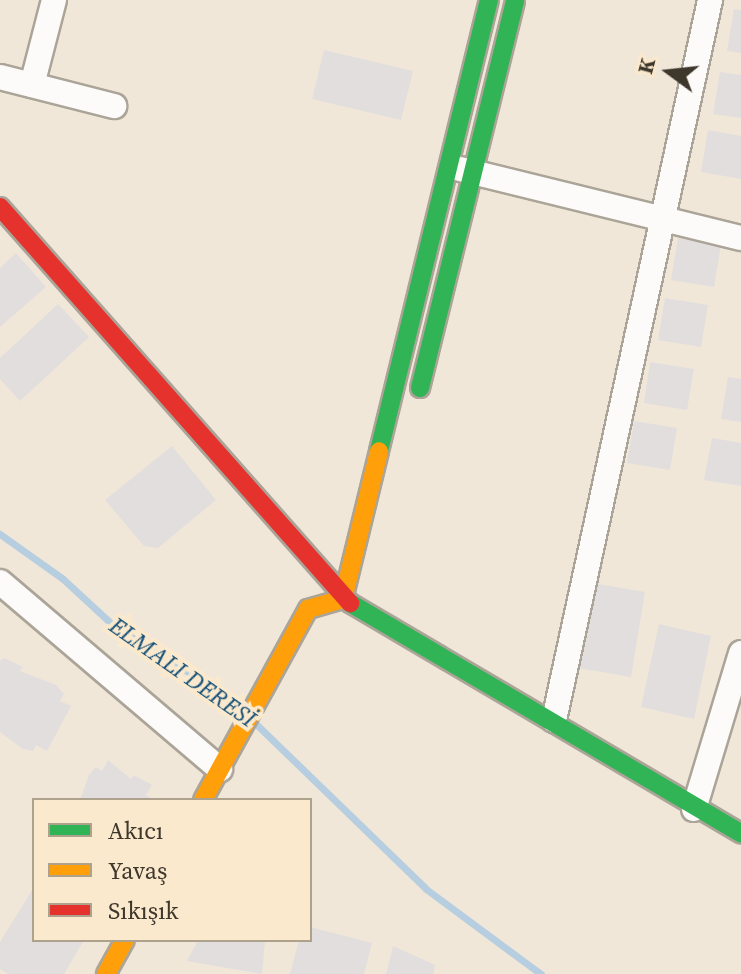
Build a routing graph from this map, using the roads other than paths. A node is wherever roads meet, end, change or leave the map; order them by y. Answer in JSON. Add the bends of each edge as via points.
{"nodes":[{"id":1,"x":54,"y":0,"type":"edge"},
{"id":2,"x":489,"y":0,"type":"edge"},
{"id":3,"x":515,"y":0,"type":"edge"},
{"id":4,"x":710,"y":0,"type":"edge"},
{"id":5,"x":0,"y":77,"type":"edge"},
{"id":6,"x":32,"y":85,"type":"junction"},
{"id":7,"x":114,"y":106,"type":"dead end"},
{"id":8,"x":461,"y":169,"type":"junction"},
{"id":9,"x":0,"y":207,"type":"edge"},
{"id":10,"x":660,"y":220,"type":"junction"},
{"id":11,"x":741,"y":238,"type":"edge"},
{"id":12,"x":416,"y":403,"type":"dead end"},
{"id":13,"x":0,"y":582,"type":"edge"},
{"id":14,"x":370,"y":583,"type":"dead end"},
{"id":15,"x":343,"y":599,"type":"junction"},
{"id":16,"x":362,"y":613,"type":"junction"},
{"id":17,"x":741,"y":653,"type":"edge"},
{"id":18,"x":554,"y":720,"type":"junction"},
{"id":19,"x":220,"y":769,"type":"junction"},
{"id":20,"x":204,"y":798,"type":"edge"},
{"id":21,"x":694,"y":809,"type":"junction"},
{"id":22,"x":741,"y":833,"type":"edge"},
{"id":23,"x":124,"y":942,"type":"edge"},
{"id":24,"x":106,"y":974,"type":"edge"}],
"edges":[{"from":1,"to":6,"type":"street"},
{"from":2,"to":8,"type":"street"},
{"from":3,"to":8,"type":"street"},
{"from":4,"to":10,"type":"street"},
{"from":5,"to":6,"type":"street"},
{"from":6,"to":7,"type":"street"},
{"from":8,"to":10,"type":"street"},
{"from":8,"to":12,"type":"street"},
{"from":8,"to":15,"type":"street"},
{"from":9,"to":15,"type":"street"},
{"from":10,"to":11,"type":"street"},
{"from":10,"to":18,"type":"street"},
{"from":13,"to":19,"type":"street"},
{"from":14,"to":16,"type":"street"},
{"from":15,"to":16,"type":"street"},
{"from":15,"to":19,"type":"street","via":[[308,609]]},
{"from":16,"to":18,"type":"street"},
{"from":17,"to":21,"type":"street"},
{"from":18,"to":21,"type":"street"},
{"from":19,"to":20,"type":"street"},
{"from":21,"to":22,"type":"street"},
{"from":23,"to":24,"type":"street"}]}
